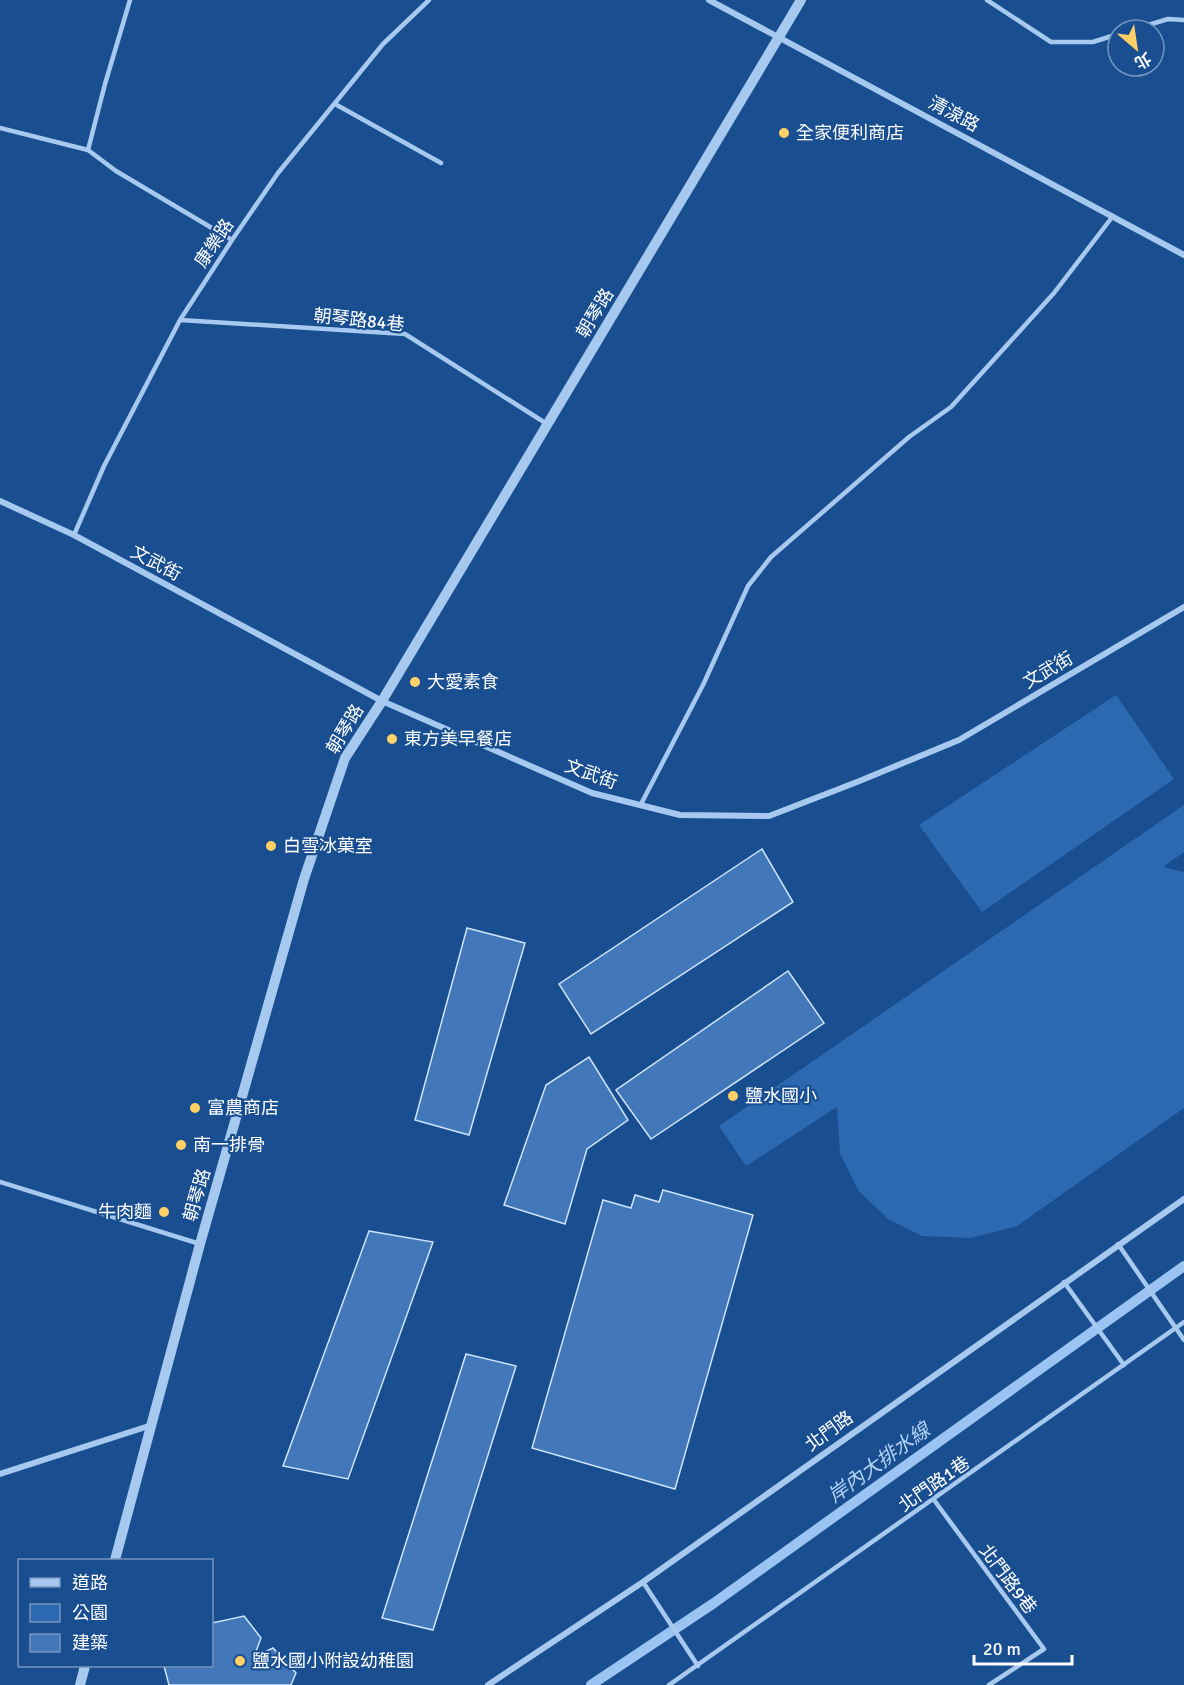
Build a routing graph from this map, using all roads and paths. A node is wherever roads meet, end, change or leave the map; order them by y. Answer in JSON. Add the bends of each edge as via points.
{"nodes":[{"id":1,"x":130,"y":0,"type":"edge"},
{"id":2,"x":429,"y":0,"type":"edge"},
{"id":3,"x":709,"y":0,"type":"edge"},
{"id":4,"x":801,"y":0,"type":"edge"},
{"id":5,"x":987,"y":0,"type":"edge"},
{"id":6,"x":1166,"y":20,"type":"edge"},
{"id":7,"x":1184,"y":20,"type":"edge"},
{"id":8,"x":779,"y":37,"type":"junction"},
{"id":9,"x":1106,"y":38,"type":"edge"},
{"id":10,"x":335,"y":104,"type":"junction"},
{"id":11,"x":0,"y":128,"type":"edge"},
{"id":12,"x":88,"y":150,"type":"junction"},
{"id":13,"x":441,"y":163,"type":"dead end"},
{"id":14,"x":1113,"y":216,"type":"junction"},
{"id":15,"x":231,"y":240,"type":"junction"},
{"id":16,"x":1184,"y":255,"type":"edge"},
{"id":17,"x":180,"y":320,"type":"junction"},
{"id":18,"x":548,"y":424,"type":"junction"},
{"id":19,"x":0,"y":501,"type":"edge"},
{"id":20,"x":74,"y":536,"type":"junction"},
{"id":21,"x":1184,"y":607,"type":"edge"},
{"id":22,"x":382,"y":701,"type":"junction"},
{"id":23,"x":640,"y":806,"type":"junction"},
{"id":24,"x":0,"y":1182,"type":"edge"},
{"id":25,"x":1184,"y":1199,"type":"edge"},
{"id":26,"x":200,"y":1244,"type":"junction"},
{"id":27,"x":1118,"y":1244,"type":"junction"},
{"id":28,"x":1064,"y":1282,"type":"junction"},
{"id":29,"x":1184,"y":1322,"type":"edge"},
{"id":30,"x":1176,"y":1328,"type":"junction"},
{"id":31,"x":1184,"y":1340,"type":"edge"},
{"id":32,"x":1124,"y":1365,"type":"junction"},
{"id":33,"x":153,"y":1425,"type":"junction"},
{"id":34,"x":0,"y":1474,"type":"edge"},
{"id":35,"x":933,"y":1500,"type":"junction"},
{"id":36,"x":114,"y":1559,"type":"edge"},
{"id":37,"x":643,"y":1582,"type":"junction"},
{"id":38,"x":698,"y":1666,"type":"junction"},
{"id":39,"x":84,"y":1667,"type":"edge"},
{"id":40,"x":80,"y":1685,"type":"edge"},
{"id":41,"x":488,"y":1685,"type":"edge"},
{"id":42,"x":669,"y":1685,"type":"edge"},
{"id":43,"x":989,"y":1685,"type":"edge"}],
"edges":[{"from":1,"to":12,"type":"lane"},
{"from":2,"to":10,"type":"lane","name":"康樂路","via":[[383,44]]},
{"from":3,"to":8,"type":"street","name":"清湶路"},
{"from":4,"to":8,"type":"street","name":"朝琴路"},
{"from":5,"to":9,"type":"lane","via":[[1051,42],[1093,42]]},
{"from":6,"to":7,"type":"lane"},
{"from":8,"to":14,"type":"street","name":"清湶路"},
{"from":8,"to":18,"type":"street","name":"朝琴路"},
{"from":10,"to":13,"type":"lane"},
{"from":10,"to":15,"type":"lane","name":"康樂路","via":[[278,173]]},
{"from":11,"to":12,"type":"lane"},
{"from":12,"to":15,"type":"lane"},
{"from":14,"to":16,"type":"street","name":"清湶路"},
{"from":14,"to":23,"type":"lane","via":[[1054,293],[951,407],[909,437],[771,557],[748,586],[703,685]]},
{"from":15,"to":17,"type":"lane","name":"康樂路"},
{"from":17,"to":18,"type":"lane","name":"朝琴路84巷","via":[[405,334]]},
{"from":17,"to":20,"type":"lane","name":"康樂路","via":[[104,466]]},
{"from":18,"to":22,"type":"street","name":"朝琴路"},
{"from":19,"to":20,"type":"street","name":"文武街"},
{"from":20,"to":22,"type":"street","name":"文武街"},
{"from":21,"to":23,"type":"street","name":"文武街","via":[[959,740],[768,816],[680,815]]},
{"from":22,"to":23,"type":"street","name":"文武街","via":[[592,793]]},
{"from":22,"to":26,"type":"street","name":"朝琴路","via":[[345,758],[304,879]]},
{"from":24,"to":26,"type":"lane"},
{"from":25,"to":27,"type":"street","name":"北門路"},
{"from":26,"to":33,"type":"street","name":"朝琴路"},
{"from":27,"to":28,"type":"street","name":"北門路"},
{"from":27,"to":30,"type":"lane"},
{"from":28,"to":32,"type":"lane"},
{"from":28,"to":37,"type":"street","name":"北門路"},
{"from":29,"to":30,"type":"lane","name":"北門路1巷"},
{"from":30,"to":31,"type":"lane"},
{"from":30,"to":32,"type":"lane","name":"北門路1巷"},
{"from":32,"to":35,"type":"lane","name":"北門路1巷"},
{"from":33,"to":34,"type":"street"},
{"from":33,"to":36,"type":"street","name":"朝琴路"},
{"from":35,"to":38,"type":"lane","name":"北門路1巷"},
{"from":35,"to":43,"type":"lane","name":"北門路9巷","via":[[1044,1649]]},
{"from":37,"to":38,"type":"lane"},
{"from":37,"to":41,"type":"street","name":"北門路"},
{"from":38,"to":42,"type":"lane","name":"北門路1巷"},
{"from":39,"to":40,"type":"street"}]}
